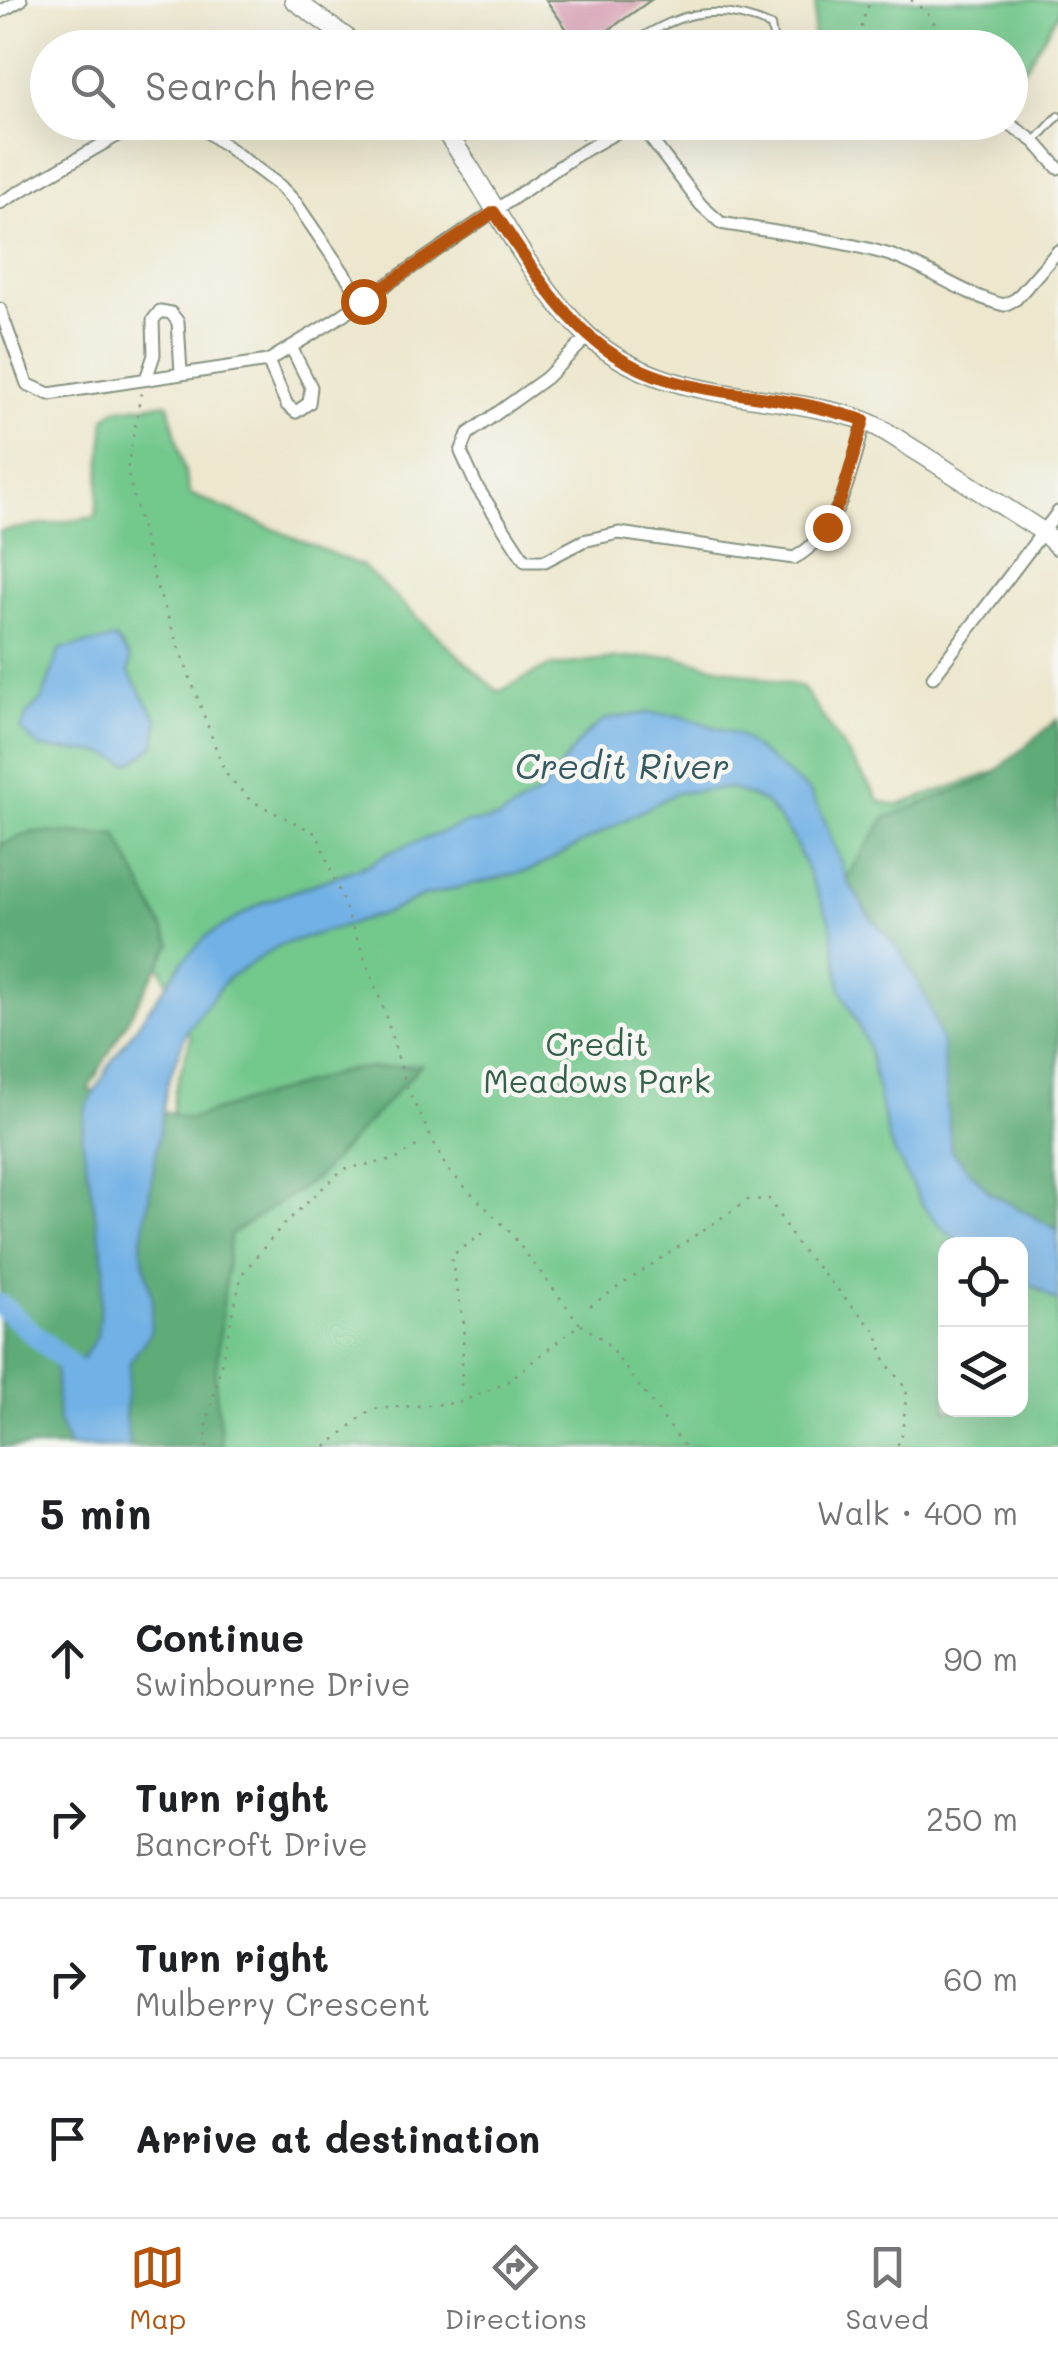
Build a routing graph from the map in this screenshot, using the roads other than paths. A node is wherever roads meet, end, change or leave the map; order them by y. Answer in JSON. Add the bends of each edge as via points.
{"nodes":[{"id":1,"x":21,"y":0,"type":"edge"},
{"id":2,"x":294,"y":0,"type":"edge"},
{"id":3,"x":0,"y":12,"type":"edge"},
{"id":4,"x":336,"y":30,"type":"edge"},
{"id":5,"x":652,"y":30,"type":"edge"},
{"id":6,"x":772,"y":30,"type":"edge"},
{"id":7,"x":1058,"y":116,"type":"edge"},
{"id":8,"x":1028,"y":138,"type":"edge"},
{"id":9,"x":109,"y":140,"type":"edge"},
{"id":10,"x":218,"y":140,"type":"edge"},
{"id":11,"x":449,"y":140,"type":"edge"},
{"id":12,"x":604,"y":140,"type":"edge"},
{"id":13,"x":650,"y":140,"type":"edge"},
{"id":14,"x":1034,"y":142,"type":"junction"},
{"id":15,"x":1058,"y":168,"type":"edge"},
{"id":16,"x":0,"y":203,"type":"edge"},
{"id":17,"x":494,"y":212,"type":"junction"},
{"id":18,"x":1058,"y":251,"type":"edge"},
{"id":19,"x":363,"y":301,"type":"junction"},
{"id":20,"x":0,"y":309,"type":"edge"},
{"id":21,"x":589,"y":336,"type":"junction"},
{"id":22,"x":291,"y":347,"type":"junction"},
{"id":23,"x":268,"y":361,"type":"junction"},
{"id":24,"x":181,"y":373,"type":"junction"},
{"id":25,"x":146,"y":379,"type":"junction"},
{"id":26,"x":864,"y":420,"type":"junction"},
{"id":27,"x":1058,"y":512,"type":"edge"},
{"id":28,"x":1042,"y":531,"type":"junction"},
{"id":29,"x":1058,"y":546,"type":"edge"},
{"id":30,"x":932,"y":677,"type":"dead end"}],
"edges":[{"from":1,"to":3,"type":"street"},
{"from":2,"to":4,"type":"street"},
{"from":5,"to":6,"type":"lane","via":[[679,12],[723,6],[749,11]]},
{"from":7,"to":14,"type":"lane"},
{"from":8,"to":14,"type":"street"},
{"from":9,"to":16,"type":"street"},
{"from":10,"to":19,"type":"street","via":[[296,203]]},
{"from":11,"to":17,"type":"street"},
{"from":12,"to":17,"type":"street"},
{"from":13,"to":18,"type":"street","via":[[721,224],[884,254],[989,301],[1016,300]]},
{"from":14,"to":15,"type":"street"},
{"from":17,"to":19,"type":"street"},
{"from":17,"to":21,"type":"street","via":[[562,309]]},
{"from":19,"to":22,"type":"street"},
{"from":20,"to":25,"type":"street","via":[[27,384],[49,394]]},
{"from":21,"to":26,"type":"street","via":[[654,377]]},
{"from":21,"to":26,"type":"street","via":[[546,378],[468,434],[461,452],[525,561],[545,561],[583,541],[619,533],[794,558],[810,550],[827,527]]},
{"from":22,"to":23,"type":"street"},
{"from":22,"to":23,"type":"street","via":[[311,387],[309,403],[296,412]]},
{"from":23,"to":24,"type":"street"},
{"from":24,"to":25,"type":"street"},
{"from":24,"to":25,"type":"street","via":[[178,322],[160,311],[153,320],[154,356]]},
{"from":26,"to":28,"type":"street"},
{"from":27,"to":28,"type":"street"},
{"from":28,"to":29,"type":"street"},
{"from":28,"to":30,"type":"street"}]}
